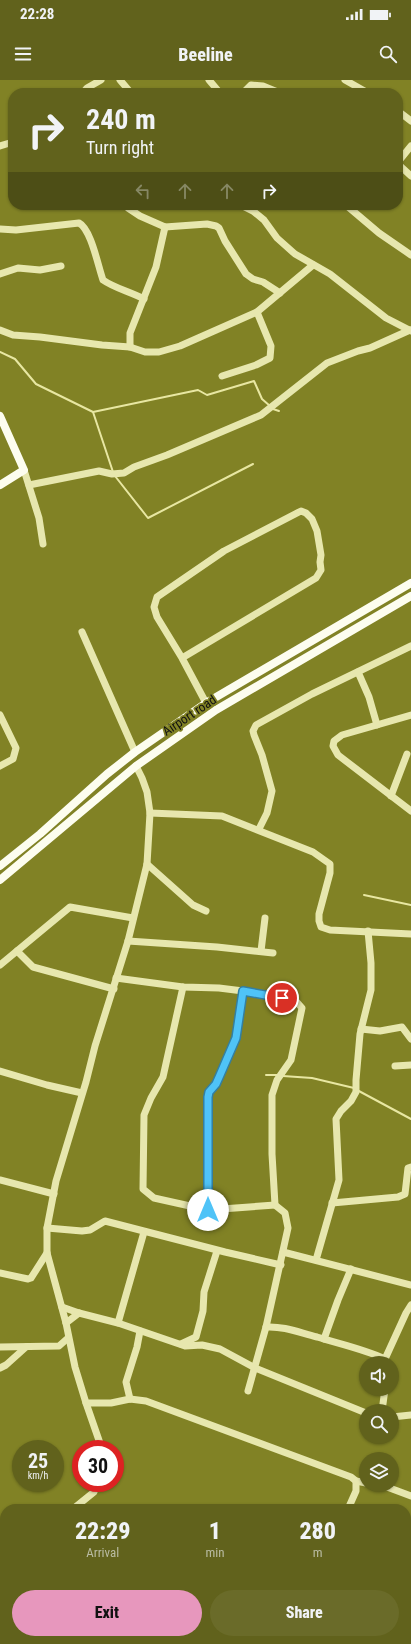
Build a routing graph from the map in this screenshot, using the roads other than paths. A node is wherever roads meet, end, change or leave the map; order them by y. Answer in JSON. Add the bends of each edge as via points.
{"nodes":[{"id":1,"x":101,"y":80,"type":"edge"},
{"id":2,"x":120,"y":80,"type":"edge"},
{"id":3,"x":209,"y":80,"type":"edge"},
{"id":4,"x":344,"y":80,"type":"edge"},
{"id":5,"x":253,"y":82,"type":"edge"},
{"id":6,"x":87,"y":88,"type":"edge"},
{"id":7,"x":127,"y":88,"type":"edge"},
{"id":8,"x":216,"y":88,"type":"edge"},
{"id":9,"x":268,"y":88,"type":"edge"},
{"id":10,"x":359,"y":88,"type":"edge"},
{"id":11,"x":403,"y":115,"type":"edge"},
{"id":12,"x":411,"y":121,"type":"edge"},
{"id":13,"x":411,"y":146,"type":"edge"},
{"id":14,"x":403,"y":156,"type":"edge"},
{"id":15,"x":403,"y":168,"type":"edge"},
{"id":16,"x":411,"y":176,"type":"edge"},
{"id":17,"x":131,"y":210,"type":"edge"},
{"id":18,"x":252,"y":210,"type":"edge"},
{"id":19,"x":352,"y":210,"type":"edge"},
{"id":20,"x":165,"y":227,"type":"junction"},
{"id":21,"x":0,"y":229,"type":"edge"},
{"id":22,"x":411,"y":255,"type":"edge"},
{"id":23,"x":313,"y":265,"type":"junction"},
{"id":24,"x":62,"y":266,"type":"dead end"},
{"id":25,"x":0,"y":274,"type":"edge"},
{"id":26,"x":280,"y":294,"type":"junction"},
{"id":27,"x":144,"y":299,"type":"junction"},
{"id":28,"x":257,"y":312,"type":"junction"},
{"id":29,"x":0,"y":330,"type":"edge"},
{"id":30,"x":410,"y":330,"type":"edge"},
{"id":31,"x":130,"y":347,"type":"junction"},
{"id":32,"x":222,"y":376,"type":"dead end"},
{"id":33,"x":1,"y":419,"type":"edge"},
{"id":34,"x":24,"y":470,"type":"junction"},
{"id":35,"x":0,"y":485,"type":"edge"},
{"id":36,"x":29,"y":485,"type":"junction"},
{"id":37,"x":43,"y":544,"type":"dead end"},
{"id":38,"x":411,"y":583,"type":"edge"},
{"id":39,"x":411,"y":596,"type":"edge"},
{"id":40,"x":369,"y":608,"type":"junction"},
{"id":41,"x":374,"y":617,"type":"junction"},
{"id":42,"x":82,"y":632,"type":"dead end"},
{"id":43,"x":411,"y":646,"type":"edge"},
{"id":44,"x":182,"y":658,"type":"junction"},
{"id":45,"x":358,"y":672,"type":"junction"},
{"id":46,"x":206,"y":703,"type":"junction"},
{"id":47,"x":0,"y":715,"type":"edge"},
{"id":48,"x":411,"y":715,"type":"edge"},
{"id":49,"x":377,"y":725,"type":"junction"},
{"id":50,"x":135,"y":752,"type":"junction"},
{"id":51,"x":407,"y":754,"type":"dead end"},
{"id":52,"x":0,"y":766,"type":"edge"},
{"id":53,"x":136,"y":766,"type":"junction"},
{"id":54,"x":392,"y":796,"type":"junction"},
{"id":55,"x":411,"y":811,"type":"edge"},
{"id":56,"x":150,"y":813,"type":"junction"},
{"id":57,"x":259,"y":829,"type":"junction"},
{"id":58,"x":40,"y":834,"type":"junction"},
{"id":59,"x":46,"y":842,"type":"junction"},
{"id":60,"x":146,"y":864,"type":"junction"},
{"id":61,"x":0,"y":866,"type":"edge"},
{"id":62,"x":0,"y":880,"type":"edge"},
{"id":63,"x":206,"y":911,"type":"dead end"},
{"id":64,"x":133,"y":918,"type":"junction"},
{"id":65,"x":265,"y":918,"type":"dead end"},
{"id":66,"x":368,"y":931,"type":"junction"},
{"id":67,"x":411,"y":934,"type":"edge"},
{"id":68,"x":128,"y":941,"type":"junction"},
{"id":69,"x":17,"y":951,"type":"junction"},
{"id":70,"x":261,"y":951,"type":"junction"},
{"id":71,"x":273,"y":953,"type":"dead end"},
{"id":72,"x":0,"y":965,"type":"edge"},
{"id":73,"x":116,"y":978,"type":"junction"},
{"id":74,"x":183,"y":987,"type":"junction"},
{"id":75,"x":114,"y":988,"type":"junction"},
{"id":76,"x":243,"y":991,"type":"junction"},
{"id":77,"x":361,"y":1029,"type":"junction"},
{"id":78,"x":411,"y":1039,"type":"edge"},
{"id":79,"x":411,"y":1065,"type":"edge"},
{"id":80,"x":395,"y":1066,"type":"dead end"},
{"id":81,"x":0,"y":1071,"type":"edge"},
{"id":82,"x":82,"y":1093,"type":"junction"},
{"id":83,"x":411,"y":1166,"type":"edge"},
{"id":84,"x":0,"y":1180,"type":"edge"},
{"id":85,"x":54,"y":1194,"type":"junction"},
{"id":86,"x":332,"y":1202,"type":"junction"},
{"id":87,"x":275,"y":1205,"type":"junction"},
{"id":88,"x":208,"y":1210,"type":"junction"},
{"id":89,"x":47,"y":1228,"type":"junction"},
{"id":90,"x":144,"y":1232,"type":"junction"},
{"id":91,"x":217,"y":1250,"type":"junction"},
{"id":92,"x":283,"y":1252,"type":"junction"},
{"id":93,"x":47,"y":1253,"type":"junction"},
{"id":94,"x":316,"y":1260,"type":"junction"},
{"id":95,"x":281,"y":1265,"type":"junction"},
{"id":96,"x":352,"y":1269,"type":"junction"},
{"id":97,"x":0,"y":1273,"type":"edge"},
{"id":98,"x":411,"y":1285,"type":"edge"},
{"id":99,"x":411,"y":1305,"type":"edge"},
{"id":100,"x":62,"y":1307,"type":"junction"},
{"id":101,"x":79,"y":1313,"type":"junction"},
{"id":102,"x":66,"y":1323,"type":"junction"},
{"id":103,"x":118,"y":1323,"type":"junction"},
{"id":104,"x":266,"y":1327,"type":"junction"},
{"id":105,"x":140,"y":1330,"type":"junction"},
{"id":106,"x":68,"y":1338,"type":"junction"},
{"id":107,"x":324,"y":1339,"type":"junction"},
{"id":108,"x":179,"y":1344,"type":"junction"},
{"id":109,"x":0,"y":1347,"type":"edge"},
{"id":110,"x":26,"y":1347,"type":"junction"},
{"id":111,"x":376,"y":1356,"type":"edge"},
{"id":112,"x":387,"y":1356,"type":"edge"},
{"id":113,"x":0,"y":1368,"type":"edge"},
{"id":114,"x":255,"y":1368,"type":"junction"},
{"id":115,"x":248,"y":1391,"type":"dead end"},
{"id":116,"x":130,"y":1399,"type":"junction"},
{"id":117,"x":86,"y":1403,"type":"junction"},
{"id":118,"x":359,"y":1410,"type":"edge"},
{"id":119,"x":411,"y":1415,"type":"edge"},
{"id":120,"x":399,"y":1416,"type":"edge"},
{"id":121,"x":99,"y":1440,"type":"edge"},
{"id":122,"x":356,"y":1481,"type":"junction"},
{"id":123,"x":359,"y":1482,"type":"edge"},
{"id":124,"x":94,"y":1492,"type":"edge"},
{"id":125,"x":399,"y":1492,"type":"edge"},
{"id":126,"x":411,"y":1496,"type":"edge"},
{"id":127,"x":79,"y":1504,"type":"edge"},
{"id":128,"x":350,"y":1504,"type":"edge"}],
"edges":[{"from":1,"to":6,"type":"street"},
{"from":2,"to":7,"type":"street"},
{"from":3,"to":8,"type":"street"},
{"from":4,"to":10,"type":"street"},
{"from":5,"to":9,"type":"street"},
{"from":11,"to":12,"type":"street"},
{"from":13,"to":14,"type":"street"},
{"from":15,"to":16,"type":"street"},
{"from":17,"to":20,"type":"street"},
{"from":18,"to":23,"type":"street","via":[[264,220],[277,238]]},
{"from":19,"to":22,"type":"street"},
{"from":20,"to":26,"type":"street","via":[[207,224],[216,226],[246,274]]},
{"from":20,"to":27,"type":"street","via":[[156,267]]},
{"from":21,"to":27,"type":"street","via":[[16,230],[79,223],[84,226],[89,236],[103,280],[109,285]]},
{"from":23,"to":26,"type":"street"},
{"from":23,"to":30,"type":"street","via":[[330,274],[386,318]]},
{"from":24,"to":25,"type":"street","via":[[40,270],[18,268]]},
{"from":26,"to":28,"type":"street"},
{"from":27,"to":31,"type":"street","via":[[130,333]]},
{"from":28,"to":31,"type":"street","via":[[180,346],[160,352],[145,352]]},
{"from":28,"to":32,"type":"street","via":[[271,346],[270,358]]},
{"from":29,"to":31,"type":"street","via":[[13,335]]},
{"from":30,"to":36,"type":"street","via":[[327,363],[260,415],[124,473],[99,471]]},
{"from":33,"to":34,"type":"main road"},
{"from":34,"to":35,"type":"main road"},
{"from":34,"to":36,"type":"street"},
{"from":36,"to":37,"type":"street","via":[[39,518]]},
{"from":38,"to":40,"type":"main road","name":"Airport road"},
{"from":39,"to":41,"type":"main road","name":"Airport road"},
{"from":40,"to":41,"type":"main road"},
{"from":40,"to":46,"type":"main road","name":"Airport road"},
{"from":41,"to":53,"type":"main road","name":"Airport road","via":[[216,710]]},
{"from":42,"to":50,"type":"street"},
{"from":43,"to":45,"type":"street"},
{"from":44,"to":44,"type":"street","via":[[157,617],[154,607],[157,597],[224,551],[301,511],[306,513],[317,531],[321,555],[321,570],[316,578]]},
{"from":44,"to":46,"type":"street"},
{"from":45,"to":49,"type":"street"},
{"from":45,"to":57,"type":"street","via":[[254,728],[272,791],[267,813]]},
{"from":46,"to":50,"type":"main road","name":"Airport road"},
{"from":47,"to":52,"type":"street","via":[[16,748],[13,759]]},
{"from":48,"to":49,"type":"street"},
{"from":49,"to":54,"type":"street","via":[[342,735],[334,741],[334,746],[338,755]]},
{"from":50,"to":58,"type":"main road","name":"Airport road"},
{"from":51,"to":54,"type":"street"},
{"from":53,"to":56,"type":"street","via":[[147,792]]},
{"from":53,"to":59,"type":"main road","name":"Airport road"},
{"from":54,"to":55,"type":"street"},
{"from":56,"to":57,"type":"street","via":[[222,816]]},
{"from":56,"to":60,"type":"street"},
{"from":57,"to":66,"type":"street","via":[[313,852],[330,864],[319,914],[321,927],[330,930]]},
{"from":58,"to":59,"type":"main road"},
{"from":58,"to":61,"type":"main road","name":"Airport road"},
{"from":59,"to":62,"type":"main road","name":"Airport road"},
{"from":60,"to":63,"type":"street","via":[[193,905]]},
{"from":60,"to":64,"type":"street"},
{"from":64,"to":68,"type":"street"},
{"from":64,"to":69,"type":"street","via":[[70,907]]},
{"from":65,"to":70,"type":"street"},
{"from":66,"to":67,"type":"street"},
{"from":66,"to":77,"type":"street","via":[[371,990]]},
{"from":68,"to":70,"type":"street"},
{"from":68,"to":73,"type":"street"},
{"from":69,"to":72,"type":"street"},
{"from":69,"to":75,"type":"street","via":[[33,967]]},
{"from":70,"to":71,"type":"street"},
{"from":73,"to":74,"type":"street"},
{"from":73,"to":75,"type":"street"},
{"from":74,"to":76,"type":"street"},
{"from":74,"to":88,"type":"street","via":[[163,1076],[144,1115],[143,1189],[154,1198]]},
{"from":75,"to":82,"type":"street"},
{"from":76,"to":87,"type":"street","via":[[296,1000],[302,1008],[291,1060],[277,1080],[272,1095]]},
{"from":76,"to":88,"type":"street","via":[[236,1038],[208,1097]]},
{"from":77,"to":78,"type":"street","via":[[380,1031],[402,1027]]},
{"from":77,"to":86,"type":"street","via":[[356,1092],[336,1119],[339,1180]]},
{"from":79,"to":80,"type":"street"},
{"from":81,"to":82,"type":"street"},
{"from":82,"to":85,"type":"street"},
{"from":83,"to":86,"type":"street","via":[[408,1168],[405,1194],[398,1197]]},
{"from":84,"to":85,"type":"street"},
{"from":85,"to":89,"type":"street"},
{"from":86,"to":94,"type":"street"},
{"from":87,"to":88,"type":"street"},
{"from":87,"to":92,"type":"street","via":[[284,1213],[287,1222]]},
{"from":89,"to":90,"type":"street","via":[[82,1231],[105,1222]]},
{"from":89,"to":93,"type":"street"},
{"from":90,"to":91,"type":"street"},
{"from":90,"to":103,"type":"street"},
{"from":91,"to":95,"type":"street"},
{"from":91,"to":108,"type":"street","via":[[204,1292],[203,1310],[196,1337]]},
{"from":92,"to":94,"type":"street"},
{"from":92,"to":95,"type":"street"},
{"from":93,"to":97,"type":"street","via":[[28,1279]]},
{"from":93,"to":100,"type":"street"},
{"from":94,"to":96,"type":"street"},
{"from":95,"to":104,"type":"street"},
{"from":96,"to":98,"type":"street"},
{"from":96,"to":107,"type":"street"},
{"from":99,"to":112,"type":"street"},
{"from":100,"to":101,"type":"street"},
{"from":100,"to":102,"type":"street"},
{"from":101,"to":102,"type":"street"},
{"from":101,"to":103,"type":"street"},
{"from":102,"to":106,"type":"street"},
{"from":103,"to":105,"type":"street"},
{"from":104,"to":107,"type":"street","via":[[289,1328]]},
{"from":104,"to":114,"type":"street"},
{"from":105,"to":108,"type":"street"},
{"from":105,"to":116,"type":"street","via":[[126,1382]]},
{"from":106,"to":110,"type":"street","via":[[59,1346]]},
{"from":106,"to":117,"type":"street"},
{"from":107,"to":111,"type":"street"},
{"from":108,"to":114,"type":"street","via":[[220,1349]]},
{"from":109,"to":110,"type":"street"},
{"from":110,"to":113,"type":"street"},
{"from":114,"to":115,"type":"street"},
{"from":114,"to":118,"type":"street"},
{"from":116,"to":117,"type":"street","via":[[111,1404]]},
{"from":116,"to":122,"type":"street","via":[[146,1401]]},
{"from":117,"to":121,"type":"street"},
{"from":119,"to":120,"type":"street"},
{"from":122,"to":123,"type":"street"},
{"from":122,"to":128,"type":"street","via":[[356,1491]]},
{"from":124,"to":127,"type":"street"},
{"from":125,"to":126,"type":"street"}]}
